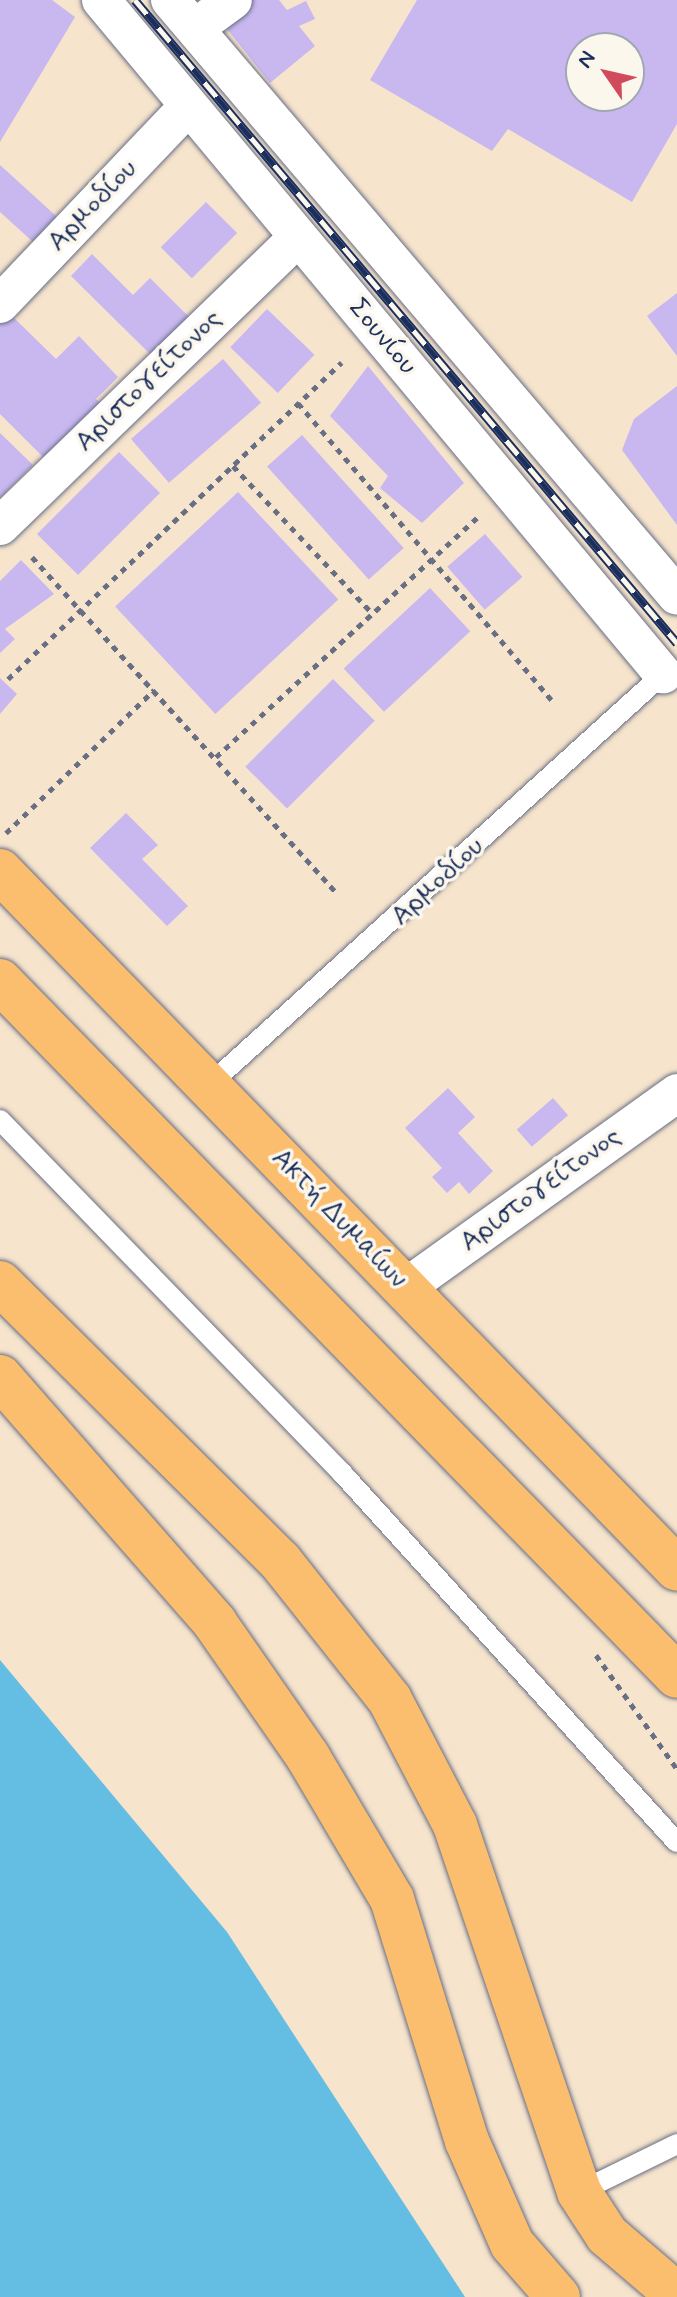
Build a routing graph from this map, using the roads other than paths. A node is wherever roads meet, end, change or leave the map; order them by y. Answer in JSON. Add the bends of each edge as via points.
{"nodes":[{"id":1,"x":101,"y":0,"type":"edge"},
{"id":2,"x":170,"y":0,"type":"edge"},
{"id":3,"x":233,"y":0,"type":"edge"},
{"id":4,"x":195,"y":28,"type":"junction"},
{"id":5,"x":186,"y":109,"type":"junction"},
{"id":6,"x":298,"y":237,"type":"junction"},
{"id":7,"x":0,"y":304,"type":"edge"},
{"id":8,"x":0,"y":526,"type":"edge"},
{"id":9,"x":677,"y":596,"type":"edge"},
{"id":10,"x":663,"y":674,"type":"joint"},
{"id":11,"x":0,"y":871,"type":"edge"},
{"id":12,"x":0,"y":981,"type":"edge"},
{"id":13,"x":209,"y":1085,"type":"junction"},
{"id":14,"x":677,"y":1093,"type":"edge"},
{"id":15,"x":0,"y":1120,"type":"edge"},
{"id":16,"x":0,"y":1283,"type":"edge"},
{"id":17,"x":405,"y":1288,"type":"junction"},
{"id":18,"x":0,"y":1377,"type":"edge"},
{"id":19,"x":677,"y":1569,"type":"edge"},
{"id":20,"x":677,"y":1676,"type":"edge"},
{"id":21,"x":677,"y":1842,"type":"edge"},
{"id":22,"x":677,"y":2144,"type":"edge"},
{"id":23,"x":579,"y":2192,"type":"junction"},
{"id":24,"x":607,"y":2235,"type":"junction"},
{"id":25,"x":677,"y":2263,"type":"edge"},
{"id":26,"x":677,"y":2295,"type":"edge"},
{"id":27,"x":558,"y":2297,"type":"edge"}],
"edges":[{"from":1,"to":5,"type":"street","name":"Σουνίου"},
{"from":2,"to":4,"type":"street","name":"Σουνίου"},
{"from":3,"to":4,"type":"street"},
{"from":4,"to":9,"type":"street","name":"Σουνίου"},
{"from":5,"to":6,"type":"street","name":"Σουνίου"},
{"from":5,"to":7,"type":"street","name":"Αρμοδίου"},
{"from":6,"to":8,"type":"street","name":"Αριστογείτονος"},
{"from":6,"to":10,"type":"street","name":"Σουνίου"},
{"from":10,"to":13,"type":"lane","name":"Αρμοδίου"},
{"from":11,"to":13,"type":"main road","name":"Ακτή Δυμαίων"},
{"from":12,"to":20,"type":"main road"},
{"from":13,"to":17,"type":"main road","name":"Ακτή Δυμαίων"},
{"from":14,"to":17,"type":"street","name":"Αριστογείτονος"},
{"from":15,"to":21,"type":"lane","via":[[342,1473]]},
{"from":16,"to":23,"type":"main road","via":[[280,1561],[390,1700],[455,1825]]},
{"from":17,"to":19,"type":"main road","name":"Ακτή Δυμαίων"},
{"from":18,"to":27,"type":"main road","via":[[215,1623],[308,1757],[392,1899],[467,2141],[512,2244]]},
{"from":22,"to":23,"type":"lane"},
{"from":23,"to":24,"type":"main road"},
{"from":24,"to":25,"type":"main road"},
{"from":24,"to":26,"type":"main road"}]}
